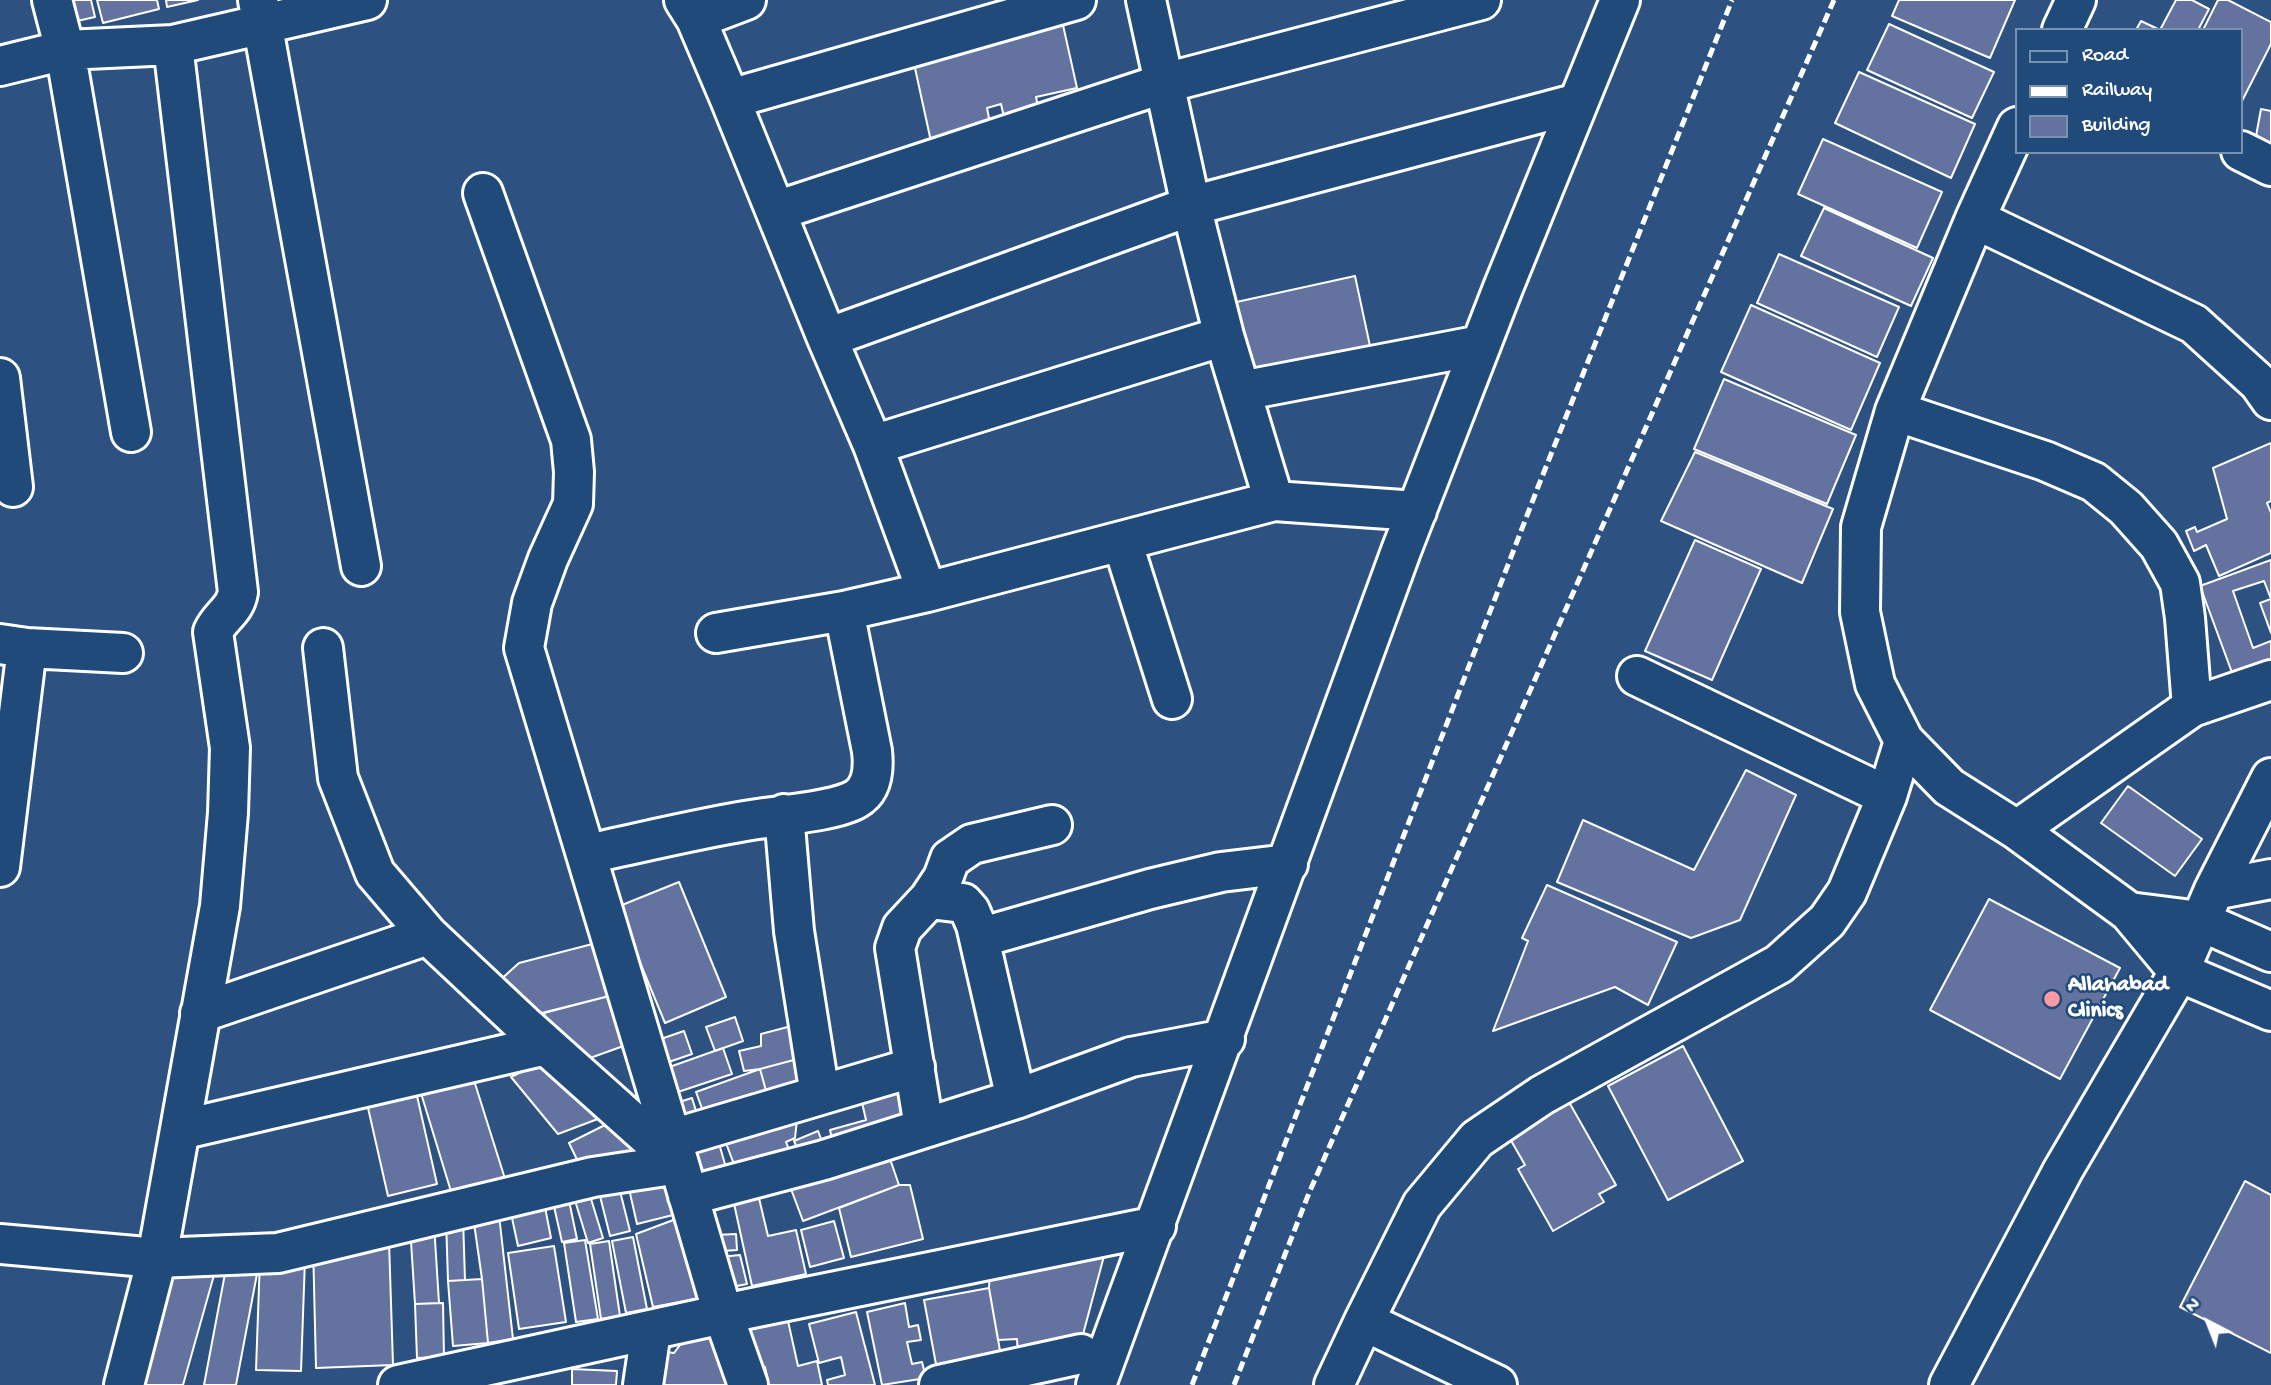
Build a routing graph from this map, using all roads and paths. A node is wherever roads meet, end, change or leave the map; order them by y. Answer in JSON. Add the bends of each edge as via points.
{"nodes":[{"id":1,"x":52,"y":0,"type":"edge"},
{"id":2,"x":367,"y":0,"type":"edge"},
{"id":3,"x":746,"y":0,"type":"edge"},
{"id":4,"x":1076,"y":0,"type":"edge"},
{"id":5,"x":1146,"y":0,"type":"edge"},
{"id":6,"x":1481,"y":0,"type":"edge"},
{"id":7,"x":1620,"y":0,"type":"edge"},
{"id":8,"x":2077,"y":0,"type":"edge"},
{"id":9,"x":690,"y":9,"type":"edge"},
{"id":10,"x":260,"y":13,"type":"edge"},
{"id":11,"x":2063,"y":28,"type":"edge"},
{"id":12,"x":173,"y":45,"type":"junction"},
{"id":13,"x":65,"y":50,"type":"junction"},
{"id":14,"x":0,"y":66,"type":"edge"},
{"id":15,"x":1165,"y":83,"type":"junction"},
{"id":16,"x":730,"y":99,"type":"junction"},
{"id":17,"x":1578,"y":103,"type":"junction"},
{"id":18,"x":2016,"y":129,"type":"edge"},
{"id":19,"x":2243,"y":152,"type":"edge"},
{"id":20,"x":2271,"y":166,"type":"edge"},
{"id":21,"x":483,"y":193,"type":"dead end"},
{"id":22,"x":1192,"y":206,"type":"junction"},
{"id":23,"x":776,"y":211,"type":"junction"},
{"id":24,"x":1975,"y":219,"type":"junction"},
{"id":25,"x":1224,"y":336,"type":"junction"},
{"id":26,"x":827,"y":338,"type":"junction"},
{"id":27,"x":1481,"y":345,"type":"junction"},
{"id":28,"x":0,"y":378,"type":"edge"},
{"id":29,"x":2267,"y":385,"type":"edge"},
{"id":30,"x":1241,"y":391,"type":"junction"},
{"id":31,"x":1895,"y":411,"type":"junction"},
{"id":32,"x":131,"y":432,"type":"dead end"},
{"id":33,"x":873,"y":444,"type":"junction"},
{"id":34,"x":13,"y":487,"type":"dead end"},
{"id":35,"x":1274,"y":501,"type":"junction"},
{"id":36,"x":1417,"y":511,"type":"junction"},
{"id":37,"x":1122,"y":541,"type":"junction"},
{"id":38,"x":360,"y":566,"type":"dead end"},
{"id":39,"x":927,"y":592,"type":"junction"},
{"id":40,"x":844,"y":611,"type":"junction"},
{"id":41,"x":716,"y":633,"type":"dead end"},
{"id":42,"x":13,"y":646,"type":"edge"},
{"id":43,"x":323,"y":648,"type":"dead end"},
{"id":44,"x":123,"y":653,"type":"dead end"},
{"id":45,"x":1637,"y":676,"type":"dead end"},
{"id":46,"x":2271,"y":680,"type":"edge"},
{"id":47,"x":1172,"y":699,"type":"dead end"},
{"id":48,"x":2192,"y":707,"type":"junction"},
{"id":49,"x":1904,"y":741,"type":"junction"},
{"id":50,"x":2271,"y":778,"type":"edge"},
{"id":51,"x":1887,"y":796,"type":"junction"},
{"id":52,"x":784,"y":814,"type":"junction"},
{"id":53,"x":1052,"y":825,"type":"dead end"},
{"id":54,"x":2017,"y":830,"type":"junction"},
{"id":55,"x":587,"y":854,"type":"junction"},
{"id":56,"x":1288,"y":863,"type":"junction"},
{"id":57,"x":0,"y":867,"type":"edge"},
{"id":58,"x":2271,"y":879,"type":"edge"},
{"id":59,"x":929,"y":899,"type":"junction"},
{"id":60,"x":2207,"y":905,"type":"junction"},
{"id":61,"x":2129,"y":912,"type":"junction"},
{"id":62,"x":428,"y":935,"type":"junction"},
{"id":63,"x":979,"y":938,"type":"junction"},
{"id":64,"x":2271,"y":952,"type":"edge"},
{"id":65,"x":2179,"y":972,"type":"junction"},
{"id":66,"x":2271,"y":1011,"type":"edge"},
{"id":67,"x":201,"y":1013,"type":"junction"},
{"id":68,"x":1225,"y":1039,"type":"junction"},
{"id":69,"x":546,"y":1045,"type":"junction"},
{"id":70,"x":915,"y":1067,"type":"junction"},
{"id":71,"x":820,"y":1095,"type":"junction"},
{"id":72,"x":1016,"y":1099,"type":"junction"},
{"id":73,"x":924,"y":1127,"type":"junction"},
{"id":74,"x":180,"y":1130,"type":"junction"},
{"id":75,"x":680,"y":1166,"type":"junction"},
{"id":76,"x":1156,"y":1226,"type":"junction"},
{"id":77,"x":0,"y":1244,"type":"edge"},
{"id":78,"x":157,"y":1258,"type":"junction"},
{"id":79,"x":723,"y":1314,"type":"junction"},
{"id":80,"x":1364,"y":1321,"type":"junction"},
{"id":81,"x":651,"y":1331,"type":"junction"},
{"id":82,"x":1088,"y":1369,"type":"edge"},
{"id":83,"x":124,"y":1385,"type":"edge"},
{"id":84,"x":398,"y":1385,"type":"edge"},
{"id":85,"x":643,"y":1385,"type":"edge"},
{"id":86,"x":748,"y":1385,"type":"edge"},
{"id":87,"x":939,"y":1385,"type":"edge"},
{"id":88,"x":1334,"y":1385,"type":"edge"},
{"id":89,"x":1497,"y":1385,"type":"edge"},
{"id":90,"x":1949,"y":1385,"type":"edge"}],
"edges":[{"from":1,"to":13,"type":"street"},
{"from":2,"to":10,"type":"street"},
{"from":3,"to":9,"type":"street"},
{"from":4,"to":16,"type":"street"},
{"from":5,"to":15,"type":"street"},
{"from":6,"to":15,"type":"street"},
{"from":7,"to":17,"type":"street"},
{"from":8,"to":11,"type":"street"},
{"from":9,"to":16,"type":"street"},
{"from":10,"to":12,"type":"street"},
{"from":10,"to":38,"type":"street"},
{"from":12,"to":13,"type":"street"},
{"from":12,"to":67,"type":"street","via":[[238,592],[232,610],[213,632],[230,748],[228,813],[220,906]]},
{"from":13,"to":14,"type":"street"},
{"from":13,"to":32,"type":"street"},
{"from":15,"to":22,"type":"street"},
{"from":15,"to":23,"type":"street"},
{"from":16,"to":23,"type":"street"},
{"from":17,"to":22,"type":"street"},
{"from":17,"to":27,"type":"street"},
{"from":18,"to":24,"type":"street"},
{"from":19,"to":20,"type":"street"},
{"from":21,"to":55,"type":"street","via":[[570,440],[573,504],[532,603],[524,648]]},
{"from":22,"to":25,"type":"street"},
{"from":22,"to":26,"type":"street"},
{"from":23,"to":26,"type":"street"},
{"from":24,"to":29,"type":"street","via":[[2194,324]]},
{"from":24,"to":31,"type":"street"},
{"from":25,"to":30,"type":"street"},
{"from":25,"to":33,"type":"street"},
{"from":26,"to":33,"type":"street"},
{"from":27,"to":30,"type":"street"},
{"from":27,"to":36,"type":"street"},
{"from":28,"to":34,"type":"street"},
{"from":30,"to":35,"type":"street"},
{"from":31,"to":48,"type":"street","via":[[2045,461],[2094,482],[2126,508],[2159,545],[2180,583]]},
{"from":31,"to":49,"type":"street","via":[[1861,527],[1860,612],[1875,684]]},
{"from":33,"to":39,"type":"street"},
{"from":35,"to":36,"type":"street"},
{"from":35,"to":37,"type":"street"},
{"from":36,"to":56,"type":"street"},
{"from":37,"to":39,"type":"street"},
{"from":37,"to":47,"type":"street"},
{"from":39,"to":40,"type":"street"},
{"from":40,"to":41,"type":"street"},
{"from":40,"to":52,"type":"street","via":[[874,771],[867,789],[855,799]]},
{"from":42,"to":44,"type":"street"},
{"from":42,"to":57,"type":"street"},
{"from":43,"to":62,"type":"street","via":[[338,778],[375,873]]},
{"from":45,"to":51,"type":"street"},
{"from":46,"to":48,"type":"street"},
{"from":48,"to":54,"type":"street"},
{"from":49,"to":51,"type":"street"},
{"from":49,"to":54,"type":"street","via":[[1949,787]]},
{"from":50,"to":60,"type":"street"},
{"from":51,"to":80,"type":"street","via":[[1847,892],[1827,921],[1779,964],[1542,1095],[1477,1139],[1422,1205]]},
{"from":52,"to":55,"type":"street"},
{"from":52,"to":71,"type":"street","via":[[794,931]]},
{"from":53,"to":59,"type":"street","via":[[961,850],[950,859]]},
{"from":54,"to":61,"type":"street"},
{"from":55,"to":75,"type":"street"},
{"from":56,"to":63,"type":"street","via":[[1161,886]]},
{"from":56,"to":68,"type":"street"},
{"from":58,"to":60,"type":"street"},
{"from":59,"to":63,"type":"street","via":[[963,903]]},
{"from":59,"to":70,"type":"street","via":[[902,928],[895,948]]},
{"from":60,"to":61,"type":"street"},
{"from":60,"to":64,"type":"street"},
{"from":60,"to":65,"type":"street"},
{"from":61,"to":65,"type":"street"},
{"from":62,"to":67,"type":"street"},
{"from":62,"to":69,"type":"street"},
{"from":63,"to":72,"type":"street"},
{"from":65,"to":66,"type":"street"},
{"from":65,"to":90,"type":"street","via":[[2063,1170]]},
{"from":67,"to":74,"type":"street"},
{"from":68,"to":72,"type":"street","via":[[1131,1057]]},
{"from":68,"to":76,"type":"street"},
{"from":69,"to":74,"type":"street"},
{"from":69,"to":75,"type":"street"},
{"from":70,"to":71,"type":"street"},
{"from":70,"to":73,"type":"street"},
{"from":71,"to":75,"type":"street"},
{"from":72,"to":73,"type":"street"},
{"from":73,"to":75,"type":"street","via":[[824,1160]]},
{"from":74,"to":78,"type":"street"},
{"from":75,"to":78,"type":"street","via":[[593,1177],[278,1253]]},
{"from":75,"to":79,"type":"street"},
{"from":76,"to":79,"type":"street"},
{"from":76,"to":82,"type":"street"},
{"from":77,"to":78,"type":"street"},
{"from":78,"to":83,"type":"street"},
{"from":79,"to":81,"type":"street"},
{"from":79,"to":86,"type":"street"},
{"from":80,"to":88,"type":"street"},
{"from":80,"to":89,"type":"street"},
{"from":81,"to":84,"type":"street"},
{"from":81,"to":85,"type":"street"},
{"from":82,"to":87,"type":"street"}]}
